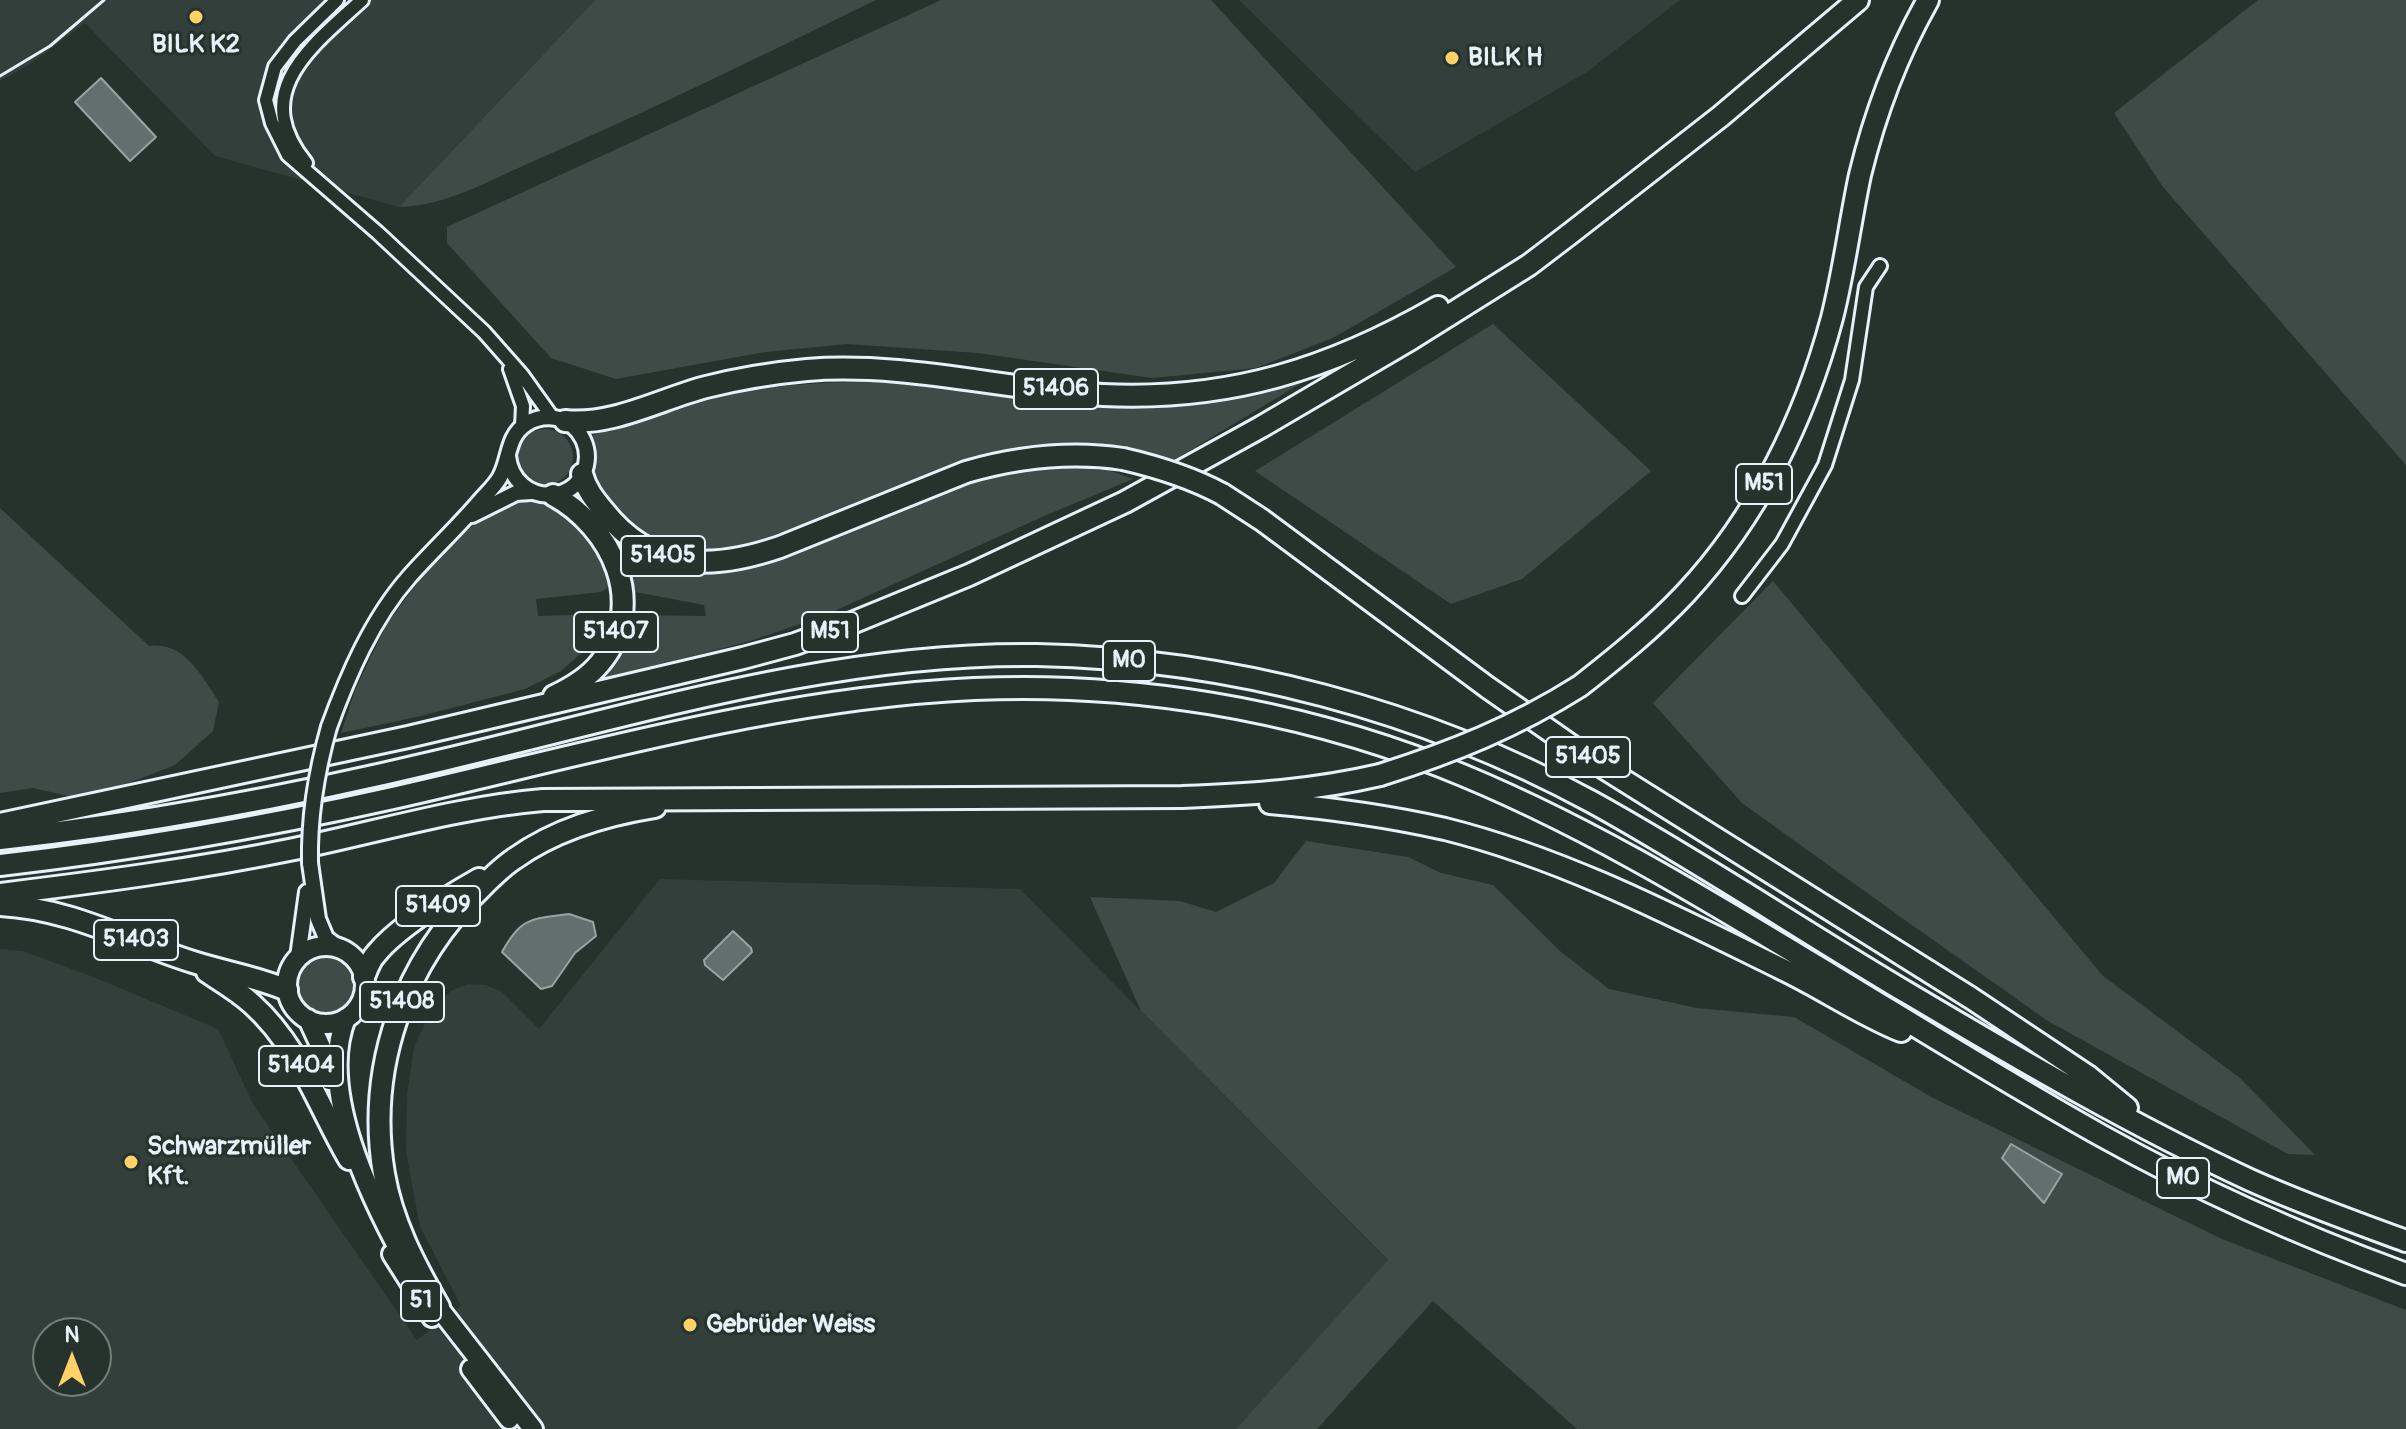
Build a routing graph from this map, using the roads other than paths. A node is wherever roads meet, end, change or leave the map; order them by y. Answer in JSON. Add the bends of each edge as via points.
{"nodes":[{"id":1,"x":337,"y":0,"type":"edge"},
{"id":2,"x":362,"y":0,"type":"edge"},
{"id":3,"x":1858,"y":0,"type":"edge"},
{"id":4,"x":1928,"y":0,"type":"edge"},
{"id":5,"x":323,"y":184,"type":"junction"},
{"id":6,"x":1529,"y":265,"type":"junction"},
{"id":7,"x":1880,"y":266,"type":"dead end"},
{"id":8,"x":504,"y":355,"type":"junction"},
{"id":9,"x":559,"y":419,"type":"junction"},
{"id":10,"x":522,"y":426,"type":"junction"},
{"id":11,"x":508,"y":456,"type":"junction"},
{"id":12,"x":582,"y":474,"type":"junction"},
{"id":13,"x":531,"y":492,"type":"junction"},
{"id":14,"x":553,"y":495,"type":"junction"},
{"id":15,"x":465,"y":519,"type":"junction"},
{"id":16,"x":1742,"y":596,"type":"dead end"},
{"id":17,"x":518,"y":712,"type":"junction"},
{"id":18,"x":1182,"y":797,"type":"junction"},
{"id":19,"x":714,"y":798,"type":"junction"},
{"id":20,"x":0,"y":824,"type":"edge"},
{"id":21,"x":0,"y":839,"type":"edge"},
{"id":22,"x":310,"y":863,"type":"junction"},
{"id":23,"x":507,"y":864,"type":"junction"},
{"id":24,"x":0,"y":865,"type":"edge"},
{"id":25,"x":0,"y":894,"type":"edge"},
{"id":26,"x":0,"y":905,"type":"edge"},
{"id":27,"x":342,"y":950,"type":"junction"},
{"id":28,"x":298,"y":957,"type":"junction"},
{"id":29,"x":192,"y":962,"type":"junction"},
{"id":30,"x":364,"y":977,"type":"junction"},
{"id":31,"x":287,"y":990,"type":"junction"},
{"id":32,"x":346,"y":1018,"type":"junction"},
{"id":33,"x":308,"y":1019,"type":"junction"},
{"id":34,"x":1970,"y":1059,"type":"junction"},
{"id":35,"x":2161,"y":1137,"type":"junction"},
{"id":36,"x":349,"y":1159,"type":"junction"},
{"id":37,"x":2406,"y":1241,"type":"edge"},
{"id":38,"x":2406,"y":1274,"type":"edge"},
{"id":39,"x":439,"y":1307,"type":"junction"},
{"id":40,"x":517,"y":1429,"type":"edge"},
{"id":41,"x":533,"y":1429,"type":"edge"}],
"edges":[{"from":1,"to":5,"type":"street","via":[[275,67],[266,100],[288,155]]},
{"from":2,"to":5,"type":"street","via":[[306,51],[292,71],[282,102],[296,152]]},
{"from":3,"to":6,"type":"highway","number":"M51","via":[[1721,116]]},
{"from":4,"to":18,"type":"highway","number":"M51","bridge":true,"via":[[1905,39],[1875,121],[1832,317],[1806,399],[1735,531],[1686,592],[1580,686],[1488,737],[1380,775],[1326,787]]},
{"from":5,"to":8,"type":"street"},
{"from":6,"to":9,"type":"highway","number":"51406","via":[[1334,359],[1228,388],[1101,395],[842,368],[718,385],[583,423]]},
{"from":6,"to":17,"type":"highway","number":"M51","via":[[1168,479],[969,575],[795,644]]},
{"from":7,"to":16,"type":"street","via":[[1866,287],[1852,380],[1825,465],[1782,544]]},
{"from":8,"to":9,"type":"street"},
{"from":8,"to":10,"type":"street","via":[[523,406]]},
{"from":9,"to":10,"type":"street","number":"51406","via":[[536,419]]},
{"from":9,"to":12,"type":"street","via":[[574,427],[585,444]]},
{"from":10,"to":11,"type":"street"},
{"from":11,"to":13,"type":"street","via":[[515,478]]},
{"from":11,"to":15,"type":"street","via":[[500,478]]},
{"from":12,"to":14,"type":"street","via":[[569,489]]},
{"from":12,"to":35,"type":"highway","number":"51405","bridge":true,"via":[[585,487],[627,536],[668,558],[711,564],[780,547],[998,463],[1071,455],[1123,459],[1192,479],[1262,520],[1596,763],[2088,1076]]},
{"from":13,"to":14,"type":"street"},
{"from":13,"to":15,"type":"street","via":[[516,493]]},
{"from":14,"to":17,"type":"highway","number":"51407","via":[[581,512],[616,562],[621,620],[600,664],[573,687]]},
{"from":15,"to":22,"type":"street","bridge":true,"via":[[407,579],[346,682],[314,786]]},
{"from":17,"to":20,"type":"highway"},
{"from":18,"to":19,"type":"highway"},
{"from":18,"to":34,"type":"highway","via":[[1390,818],[1522,854],[1669,915],[1892,1027]]},
{"from":19,"to":23,"type":"highway","number":"51408","via":[[607,816],[555,835]]},
{"from":19,"to":25,"type":"highway","via":[[499,803],[224,862]]},
{"from":21,"to":35,"type":"highway","number":"M0","via":[[278,796],[804,676],[1035,655],[1187,668],[1345,701],[1449,735],[1518,765],[1648,834],[1903,990]]},
{"from":22,"to":27,"type":"street","via":[[318,919],[326,938]]},
{"from":22,"to":28,"type":"street"},
{"from":23,"to":30,"type":"highway","number":"51409","via":[[389,941]]},
{"from":23,"to":39,"type":"highway","number":"51408","via":[[457,911],[423,958],[397,1016],[383,1069],[379,1121],[390,1203],[409,1254]]},
{"from":24,"to":34,"type":"highway","number":"M0","via":[[286,821],[683,731],[840,703],[972,689],[1126,693],[1241,709],[1330,730],[1439,766],[1646,866]]},
{"from":26,"to":29,"type":"highway","number":"51403","via":[[79,919]]},
{"from":27,"to":28,"type":"main road","via":[[319,946]]},
{"from":27,"to":30,"type":"main road"},
{"from":28,"to":31,"type":"main road"},
{"from":29,"to":31,"type":"highway","number":"51403"},
{"from":29,"to":36,"type":"highway","number":"51404","via":[[252,1004],[279,1033]]},
{"from":30,"to":32,"type":"main road","number":"51","via":[[363,995]]},
{"from":31,"to":33,"type":"main road","number":"51","via":[[294,1007]]},
{"from":32,"to":33,"type":"main road","via":[[327,1024]]},
{"from":32,"to":39,"type":"main road","number":"51","via":[[339,1043],[339,1083],[358,1159],[406,1263]]},
{"from":33,"to":36,"type":"main road","number":"51","via":[[325,1056]]},
{"from":34,"to":38,"type":"highway","number":"M0","via":[[2177,1176]]},
{"from":35,"to":37,"type":"highway","number":"M0","via":[[2257,1183]]},
{"from":36,"to":40,"type":"main road","number":"51","via":[[414,1290]]},
{"from":39,"to":41,"type":"main road","number":"51"}]}
